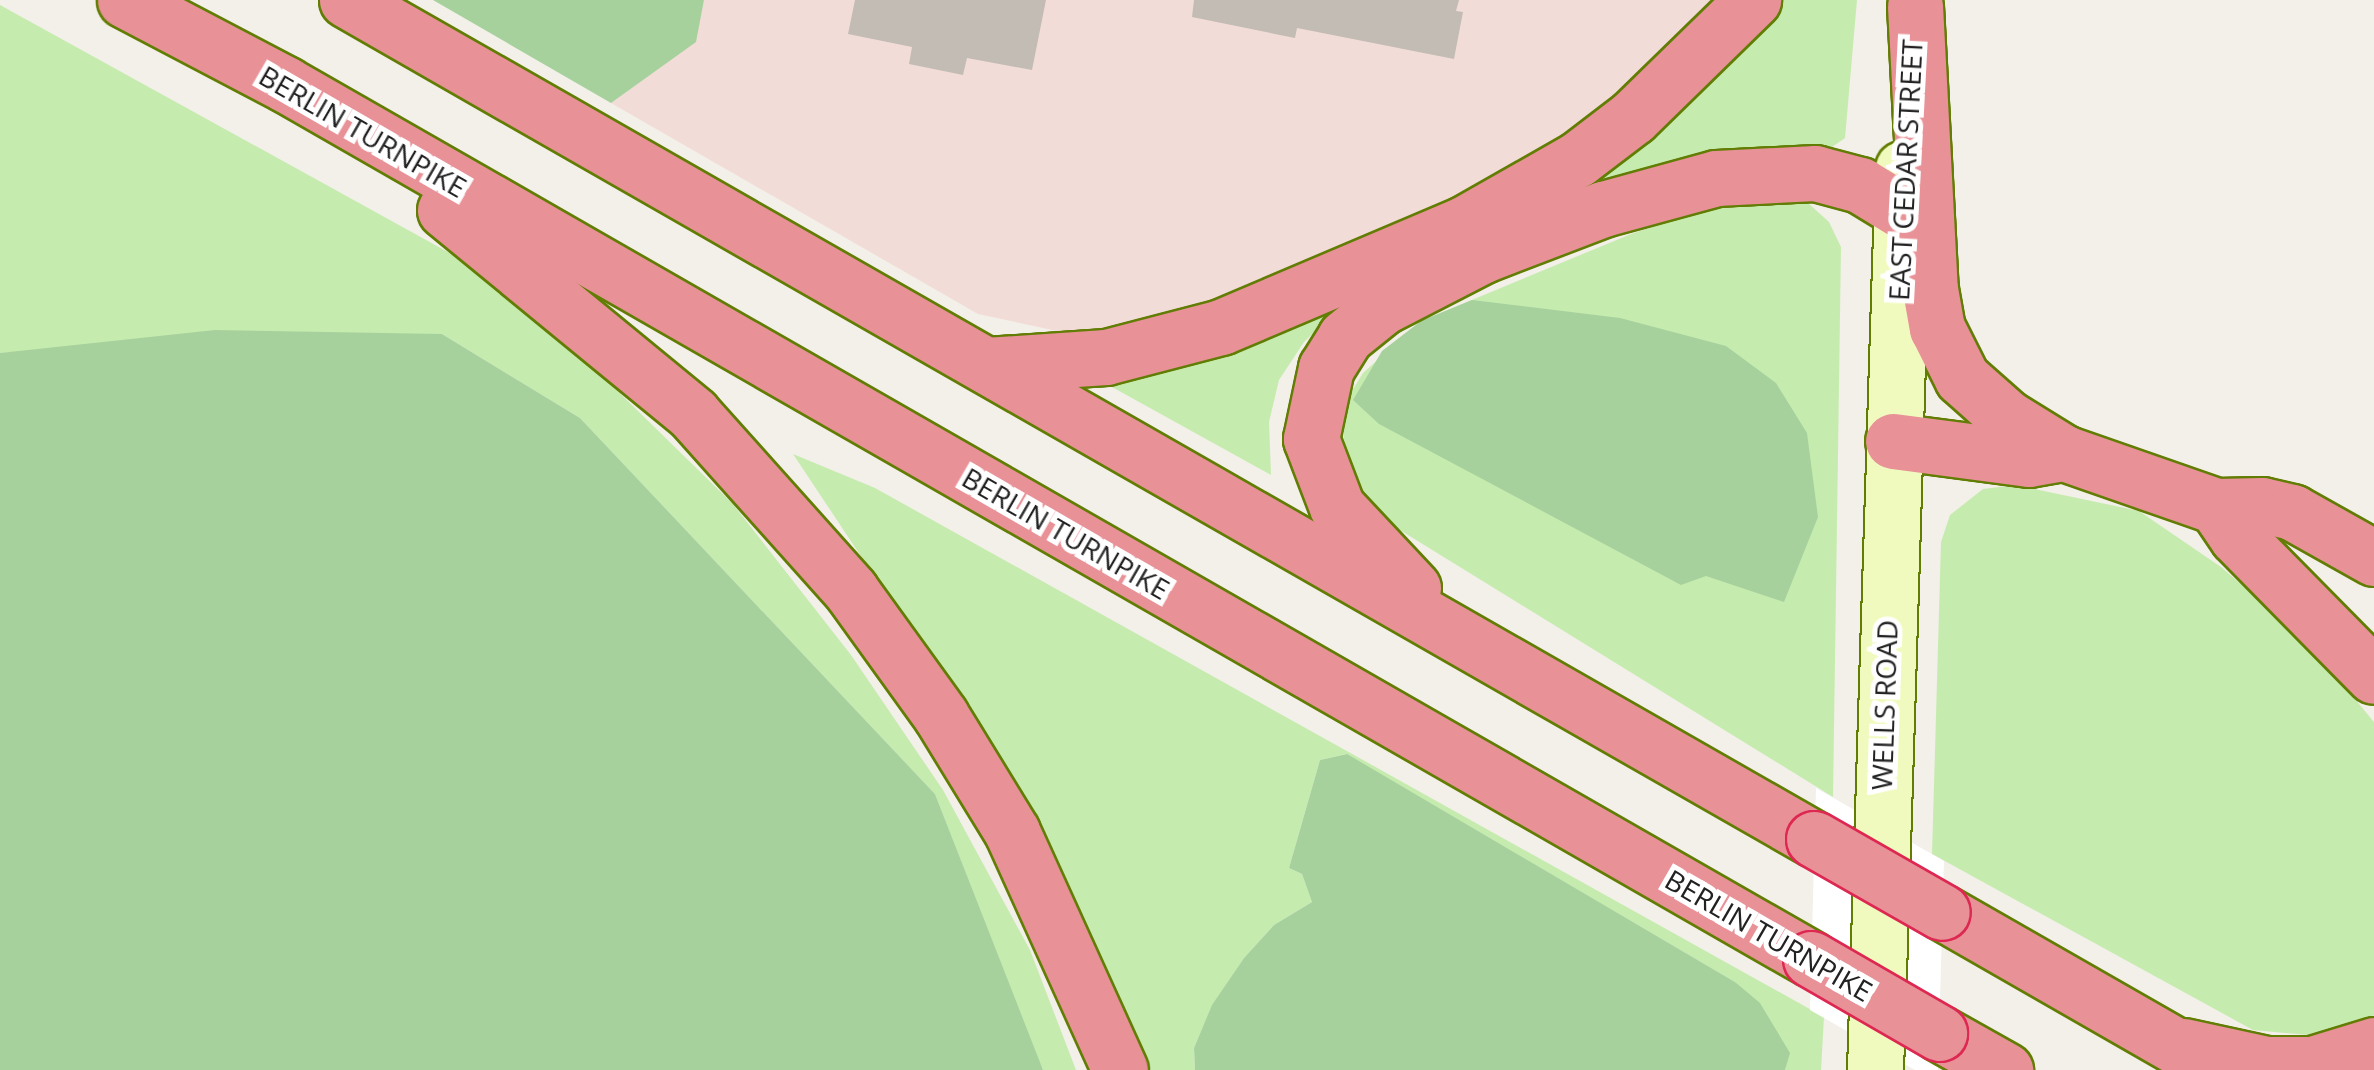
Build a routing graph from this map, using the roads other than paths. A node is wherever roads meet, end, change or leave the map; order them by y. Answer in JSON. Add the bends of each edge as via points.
{"nodes":[{"id":1,"x":125,"y":0,"type":"edge"},
{"id":2,"x":347,"y":0,"type":"edge"},
{"id":3,"x":1753,"y":0,"type":"edge"},
{"id":4,"x":1915,"y":3,"type":"edge"},
{"id":5,"x":285,"y":84,"type":"junction"},
{"id":6,"x":1901,"y":210,"type":"junction"},
{"id":7,"x":1422,"y":263,"type":"junction"},
{"id":8,"x":1896,"y":340,"type":"joint"},
{"id":9,"x":986,"y":365,"type":"junction"},
{"id":10,"x":1893,"y":441,"type":"junction"},
{"id":11,"x":2064,"y":454,"type":"junction"},
{"id":12,"x":2216,"y":506,"type":"junction"},
{"id":13,"x":2374,"y":558,"type":"edge"},
{"id":14,"x":1479,"y":647,"type":"junction"},
{"id":15,"x":2374,"y":676,"type":"edge"},
{"id":16,"x":2168,"y":1041,"type":"junction"},
{"id":17,"x":2374,"y":1045,"type":"edge"},
{"id":18,"x":1120,"y":1070,"type":"edge"},
{"id":19,"x":1876,"y":1070,"type":"edge"},
{"id":20,"x":2005,"y":1070,"type":"edge"},
{"id":21,"x":2218,"y":1070,"type":"edge"}],
"edges":[{"from":1,"to":5,"type":"highway","name":"BERLIN TURNPIKE"},
{"from":2,"to":9,"type":"highway"},
{"from":3,"to":7,"type":"highway","via":[[1684,72],[1578,159]]},
{"from":4,"to":6,"type":"main road","name":"EAST CEDAR STREET"},
{"from":4,"to":11,"type":"highway","via":[[1924,208],[1938,328],[1977,393]]},
{"from":5,"to":18,"type":"highway","via":[[635,362],[798,527],[910,670],[1012,832]]},
{"from":5,"to":20,"type":"highway","name":"BERLIN TURNPIKE","bridge":true},
{"from":6,"to":7,"type":"highway","via":[[1860,185],[1815,173],[1716,178]]},
{"from":6,"to":8,"type":"main road","name":"EAST CEDAR STREET"},
{"from":7,"to":9,"type":"highway","via":[[1159,346],[1089,359]]},
{"from":7,"to":14,"type":"highway","via":[[1345,337],[1315,400],[1311,439],[1337,507],[1401,578]]},
{"from":8,"to":10,"type":"main road","name":"WELLS ROAD"},
{"from":9,"to":14,"type":"highway"},
{"from":10,"to":11,"type":"highway","via":[[2030,458]]},
{"from":10,"to":19,"type":"main road","name":"WELLS ROAD"},
{"from":11,"to":12,"type":"highway"},
{"from":12,"to":13,"type":"highway","via":[[2262,504],[2292,512]]},
{"from":12,"to":15,"type":"highway","via":[[2237,537]]},
{"from":14,"to":16,"type":"highway","bridge":true},
{"from":16,"to":17,"type":"highway","via":[[2266,1064],[2312,1064]]},
{"from":16,"to":21,"type":"highway"}]}
